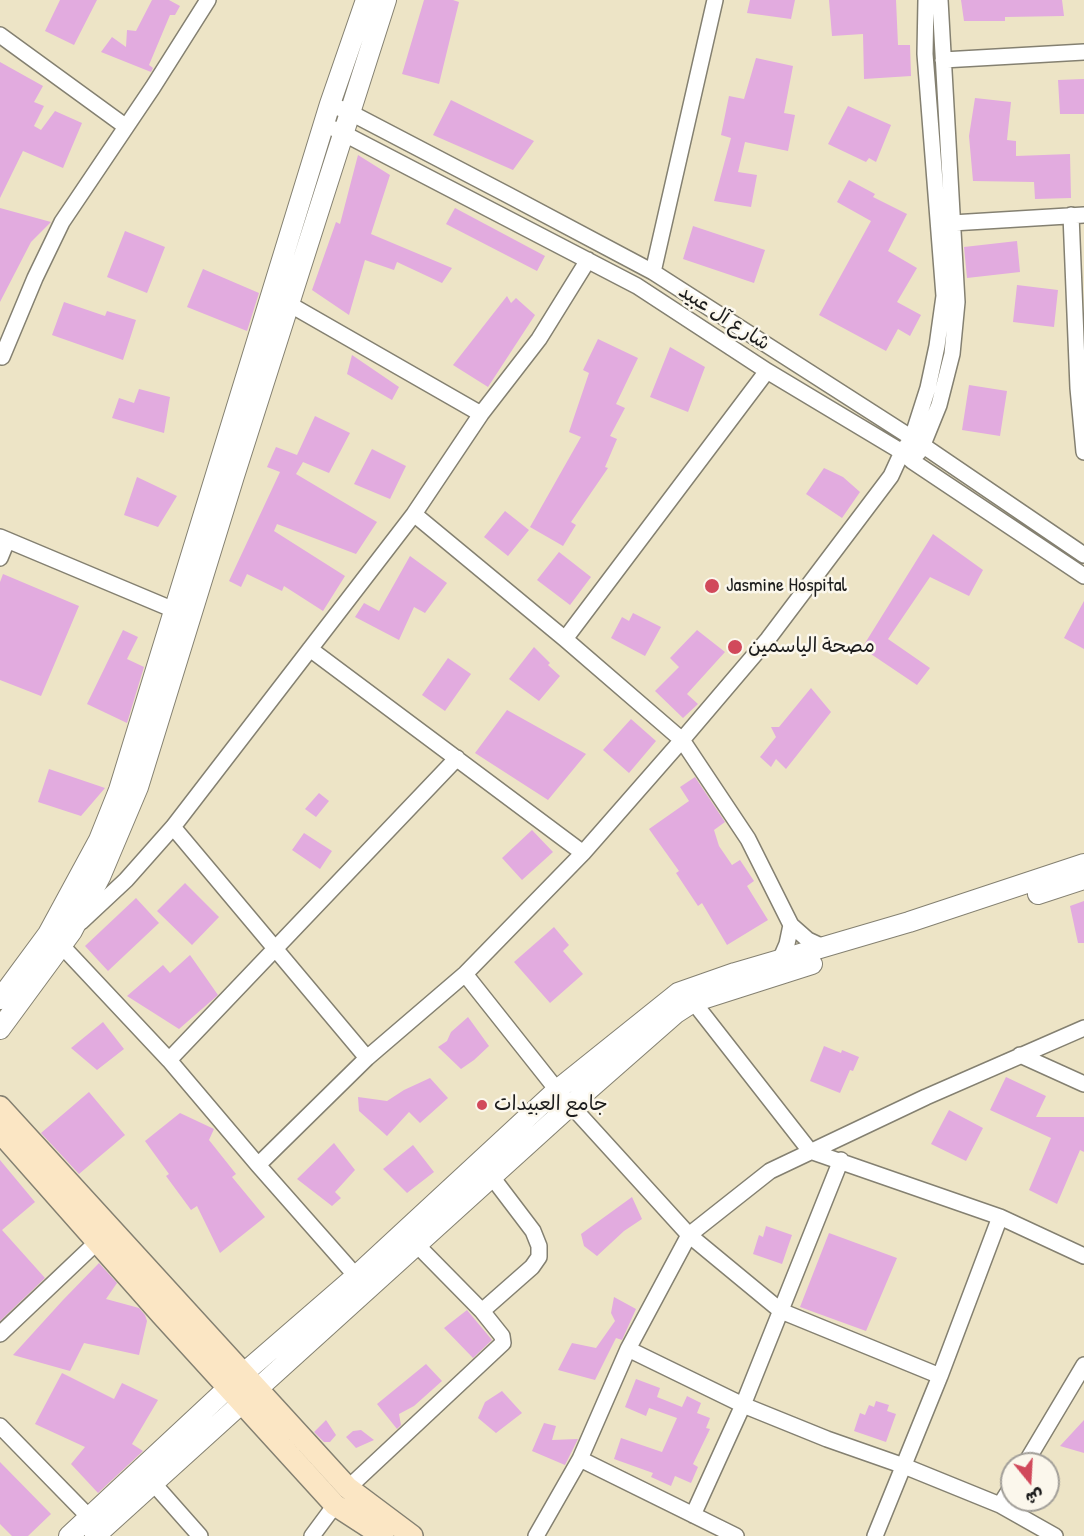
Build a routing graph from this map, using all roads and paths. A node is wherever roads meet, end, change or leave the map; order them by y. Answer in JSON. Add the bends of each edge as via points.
{"nodes":[{"id":1,"x":208,"y":0,"type":"edge"},
{"id":2,"x":366,"y":0,"type":"edge"},
{"id":3,"x":386,"y":0,"type":"edge"},
{"id":4,"x":715,"y":0,"type":"edge"},
{"id":5,"x":926,"y":0,"type":"edge"},
{"id":6,"x":940,"y":0,"type":"edge"},
{"id":7,"x":0,"y":35,"type":"edge"},
{"id":8,"x":1084,"y":52,"type":"edge"},
{"id":9,"x":944,"y":60,"type":"junction"},
{"id":10,"x":330,"y":104,"type":"junction"},
{"id":11,"x":351,"y":113,"type":"junction"},
{"id":12,"x":324,"y":124,"type":"junction"},
{"id":13,"x":125,"y":126,"type":"junction"},
{"id":14,"x":344,"y":134,"type":"junction"},
{"id":15,"x":1077,"y":215,"type":"edge"},
{"id":16,"x":952,"y":223,"type":"junction"},
{"id":17,"x":588,"y":260,"type":"junction"},
{"id":18,"x":653,"y":272,"type":"junction"},
{"id":19,"x":289,"y":304,"type":"junction"},
{"id":20,"x":2,"y":357,"type":"dead end"},
{"id":21,"x":767,"y":371,"type":"junction"},
{"id":22,"x":481,"y":414,"type":"junction"},
{"id":23,"x":917,"y":443,"type":"junction"},
{"id":24,"x":1084,"y":452,"type":"edge"},
{"id":25,"x":907,"y":457,"type":"junction"},
{"id":26,"x":414,"y":514,"type":"junction"},
{"id":27,"x":3,"y":539,"type":"edge"},
{"id":28,"x":1084,"y":555,"type":"edge"},
{"id":29,"x":0,"y":558,"type":"edge"},
{"id":30,"x":1084,"y":576,"type":"edge"},
{"id":31,"x":174,"y":610,"type":"junction"},
{"id":32,"x":565,"y":639,"type":"junction"},
{"id":33,"x":310,"y":649,"type":"junction"},
{"id":34,"x":682,"y":740,"type":"junction"},
{"id":35,"x":457,"y":758,"type":"junction"},
{"id":36,"x":173,"y":827,"type":"junction"},
{"id":37,"x":583,"y":853,"type":"junction"},
{"id":38,"x":1084,"y":864,"type":"edge"},
{"id":39,"x":1084,"y":879,"type":"edge"},
{"id":40,"x":791,"y":925,"type":"junction"},
{"id":41,"x":67,"y":938,"type":"junction"},
{"id":42,"x":823,"y":947,"type":"junction"},
{"id":43,"x":275,"y":949,"type":"junction"},
{"id":44,"x":780,"y":960,"type":"junction"},
{"id":45,"x":465,"y":974,"type":"junction"},
{"id":46,"x":689,"y":996,"type":"junction"},
{"id":47,"x":0,"y":999,"type":"edge"},
{"id":48,"x":1084,"y":1028,"type":"edge"},
{"id":49,"x":0,"y":1029,"type":"edge"},
{"id":50,"x":1020,"y":1055,"type":"junction"},
{"id":51,"x":367,"y":1058,"type":"junction"},
{"id":52,"x":169,"y":1060,"type":"junction"},
{"id":53,"x":1084,"y":1084,"type":"edge"},
{"id":54,"x":557,"y":1090,"type":"junction"},
{"id":55,"x":571,"y":1105,"type":"junction"},
{"id":56,"x":0,"y":1107,"type":"edge"},
{"id":57,"x":0,"y":1132,"type":"edge"},
{"id":58,"x":810,"y":1151,"type":"junction"},
{"id":59,"x":841,"y":1160,"type":"junction"},
{"id":60,"x":258,"y":1165,"type":"junction"},
{"id":61,"x":492,"y":1177,"type":"junction"},
{"id":62,"x":1000,"y":1217,"type":"junction"},
{"id":63,"x":689,"y":1235,"type":"junction"},
{"id":64,"x":97,"y":1242,"type":"junction"},
{"id":65,"x":417,"y":1245,"type":"junction"},
{"id":66,"x":1084,"y":1256,"type":"edge"},
{"id":67,"x":356,"y":1276,"type":"junction"},
{"id":68,"x":482,"y":1311,"type":"junction"},
{"id":69,"x":781,"y":1311,"type":"junction"},
{"id":70,"x":0,"y":1334,"type":"edge"},
{"id":71,"x":627,"y":1349,"type":"junction"},
{"id":72,"x":1084,"y":1365,"type":"edge"},
{"id":73,"x":940,"y":1376,"type":"junction"},
{"id":74,"x":1079,"y":1385,"type":"edge"},
{"id":75,"x":243,"y":1388,"type":"junction"},
{"id":76,"x":743,"y":1405,"type":"junction"},
{"id":77,"x":0,"y":1426,"type":"edge"},
{"id":78,"x":1033,"y":1452,"type":"edge"},
{"id":79,"x":580,"y":1459,"type":"junction"},
{"id":80,"x":904,"y":1466,"type":"junction"},
{"id":81,"x":154,"y":1484,"type":"junction"},
{"id":82,"x":341,"y":1497,"type":"junction"},
{"id":83,"x":1000,"y":1505,"type":"edge"},
{"id":84,"x":1012,"y":1512,"type":"edge"},
{"id":85,"x":693,"y":1515,"type":"junction"},
{"id":86,"x":89,"y":1517,"type":"junction"},
{"id":87,"x":730,"y":1535,"type":"edge"},
{"id":88,"x":69,"y":1536,"type":"edge"},
{"id":89,"x":95,"y":1536,"type":"edge"},
{"id":90,"x":200,"y":1536,"type":"edge"},
{"id":91,"x":312,"y":1536,"type":"edge"},
{"id":92,"x":383,"y":1536,"type":"edge"},
{"id":93,"x":412,"y":1536,"type":"edge"},
{"id":94,"x":536,"y":1536,"type":"edge"},
{"id":95,"x":875,"y":1536,"type":"edge"},
{"id":96,"x":1055,"y":1536,"type":"edge"}],
"edges":[{"from":1,"to":13,"type":"street"},
{"from":2,"to":10,"type":"street"},
{"from":3,"to":11,"type":"street"},
{"from":4,"to":18,"type":"street"},
{"from":5,"to":23,"type":"street","via":[[925,54],[944,296]]},
{"from":6,"to":9,"type":"street"},
{"from":7,"to":13,"type":"street"},
{"from":8,"to":9,"type":"street"},
{"from":9,"to":16,"type":"street"},
{"from":10,"to":11,"type":"street","name":"شارع آل عبيد"},
{"from":10,"to":12,"type":"street"},
{"from":11,"to":14,"type":"street"},
{"from":11,"to":18,"type":"street","name":"شارع آل عبيد"},
{"from":12,"to":14,"type":"street","name":"شارع آل عبيد"},
{"from":12,"to":31,"type":"street"},
{"from":13,"to":20,"type":"street","via":[[62,222]]},
{"from":14,"to":17,"type":"street","name":"شارع آل عبيد"},
{"from":14,"to":19,"type":"street"},
{"from":15,"to":16,"type":"street"},
{"from":15,"to":24,"type":"street","via":[[1078,388]]},
{"from":16,"to":23,"type":"street","via":[[957,302],[952,354],[939,405]]},
{"from":17,"to":21,"type":"street","name":"شارع آل عبيد","via":[[637,286]]},
{"from":17,"to":22,"type":"street","via":[[539,339]]},
{"from":18,"to":23,"type":"street","name":"شارع آل عبيد"},
{"from":19,"to":22,"type":"street"},
{"from":19,"to":41,"type":"street","via":[[138,787],[104,867]]},
{"from":21,"to":25,"type":"street","name":"شارع آل عبيد"},
{"from":21,"to":32,"type":"street"},
{"from":22,"to":26,"type":"street"},
{"from":23,"to":25,"type":"street"},
{"from":23,"to":28,"type":"street","name":"شارع آل عبيد"},
{"from":25,"to":30,"type":"street","name":"شارع آل عبيد"},
{"from":25,"to":34,"type":"street","via":[[768,639]]},
{"from":26,"to":32,"type":"street"},
{"from":26,"to":33,"type":"street"},
{"from":27,"to":29,"type":"street"},
{"from":27,"to":31,"type":"street"},
{"from":31,"to":47,"type":"street","via":[[119,790],[99,840],[48,934]]},
{"from":32,"to":34,"type":"street"},
{"from":33,"to":35,"type":"street"},
{"from":33,"to":36,"type":"street"},
{"from":34,"to":37,"type":"street"},
{"from":34,"to":40,"type":"street","via":[[748,839]]},
{"from":35,"to":37,"type":"street"},
{"from":35,"to":43,"type":"street"},
{"from":36,"to":41,"type":"street"},
{"from":36,"to":43,"type":"street"},
{"from":37,"to":45,"type":"street"},
{"from":38,"to":42,"type":"street"},
{"from":39,"to":46,"type":"street"},
{"from":40,"to":42,"type":"street"},
{"from":40,"to":44,"type":"street"},
{"from":41,"to":49,"type":"street"},
{"from":41,"to":52,"type":"street"},
{"from":42,"to":44,"type":"street"},
{"from":43,"to":51,"type":"street"},
{"from":43,"to":52,"type":"street"},
{"from":44,"to":46,"type":"street"},
{"from":45,"to":51,"type":"street"},
{"from":45,"to":54,"type":"street"},
{"from":46,"to":54,"type":"street","via":[[668,1001]]},
{"from":46,"to":55,"type":"street","via":[[676,1013]]},
{"from":46,"to":58,"type":"street"},
{"from":48,"to":50,"type":"street"},
{"from":50,"to":53,"type":"street"},
{"from":50,"to":58,"type":"street"},
{"from":51,"to":60,"type":"street"},
{"from":52,"to":60,"type":"street"},
{"from":54,"to":55,"type":"street"},
{"from":54,"to":67,"type":"street"},
{"from":55,"to":61,"type":"street"},
{"from":55,"to":63,"type":"street"},
{"from":56,"to":75,"type":"main road"},
{"from":57,"to":64,"type":"main road"},
{"from":58,"to":59,"type":"street"},
{"from":58,"to":63,"type":"street","via":[[770,1171]]},
{"from":59,"to":62,"type":"street"},
{"from":59,"to":69,"type":"street"},
{"from":60,"to":67,"type":"street"},
{"from":61,"to":65,"type":"street"},
{"from":61,"to":68,"type":"street","via":[[533,1231],[539,1257]]},
{"from":62,"to":66,"type":"street"},
{"from":62,"to":73,"type":"street"},
{"from":63,"to":69,"type":"street"},
{"from":63,"to":71,"type":"street"},
{"from":64,"to":70,"type":"street"},
{"from":64,"to":75,"type":"main road"},
{"from":65,"to":68,"type":"street"},
{"from":65,"to":75,"type":"street"},
{"from":67,"to":75,"type":"street"},
{"from":68,"to":82,"type":"street","via":[[502,1336],[503,1343]]},
{"from":69,"to":73,"type":"street"},
{"from":69,"to":76,"type":"street"},
{"from":71,"to":76,"type":"street"},
{"from":71,"to":79,"type":"street"},
{"from":72,"to":74,"type":"street"},
{"from":73,"to":80,"type":"street"},
{"from":74,"to":78,"type":"street"},
{"from":75,"to":81,"type":"street"},
{"from":75,"to":82,"type":"main road"},
{"from":75,"to":86,"type":"street"},
{"from":76,"to":80,"type":"street"},
{"from":76,"to":85,"type":"street"},
{"from":77,"to":86,"type":"street"},
{"from":79,"to":85,"type":"street"},
{"from":79,"to":94,"type":"street"},
{"from":80,"to":83,"type":"street"},
{"from":80,"to":95,"type":"street"},
{"from":81,"to":89,"type":"street"},
{"from":81,"to":90,"type":"street"},
{"from":82,"to":91,"type":"street"},
{"from":82,"to":92,"type":"main road"},
{"from":82,"to":93,"type":"main road"},
{"from":84,"to":96,"type":"street"},
{"from":85,"to":87,"type":"street"},
{"from":86,"to":88,"type":"street"}]}
